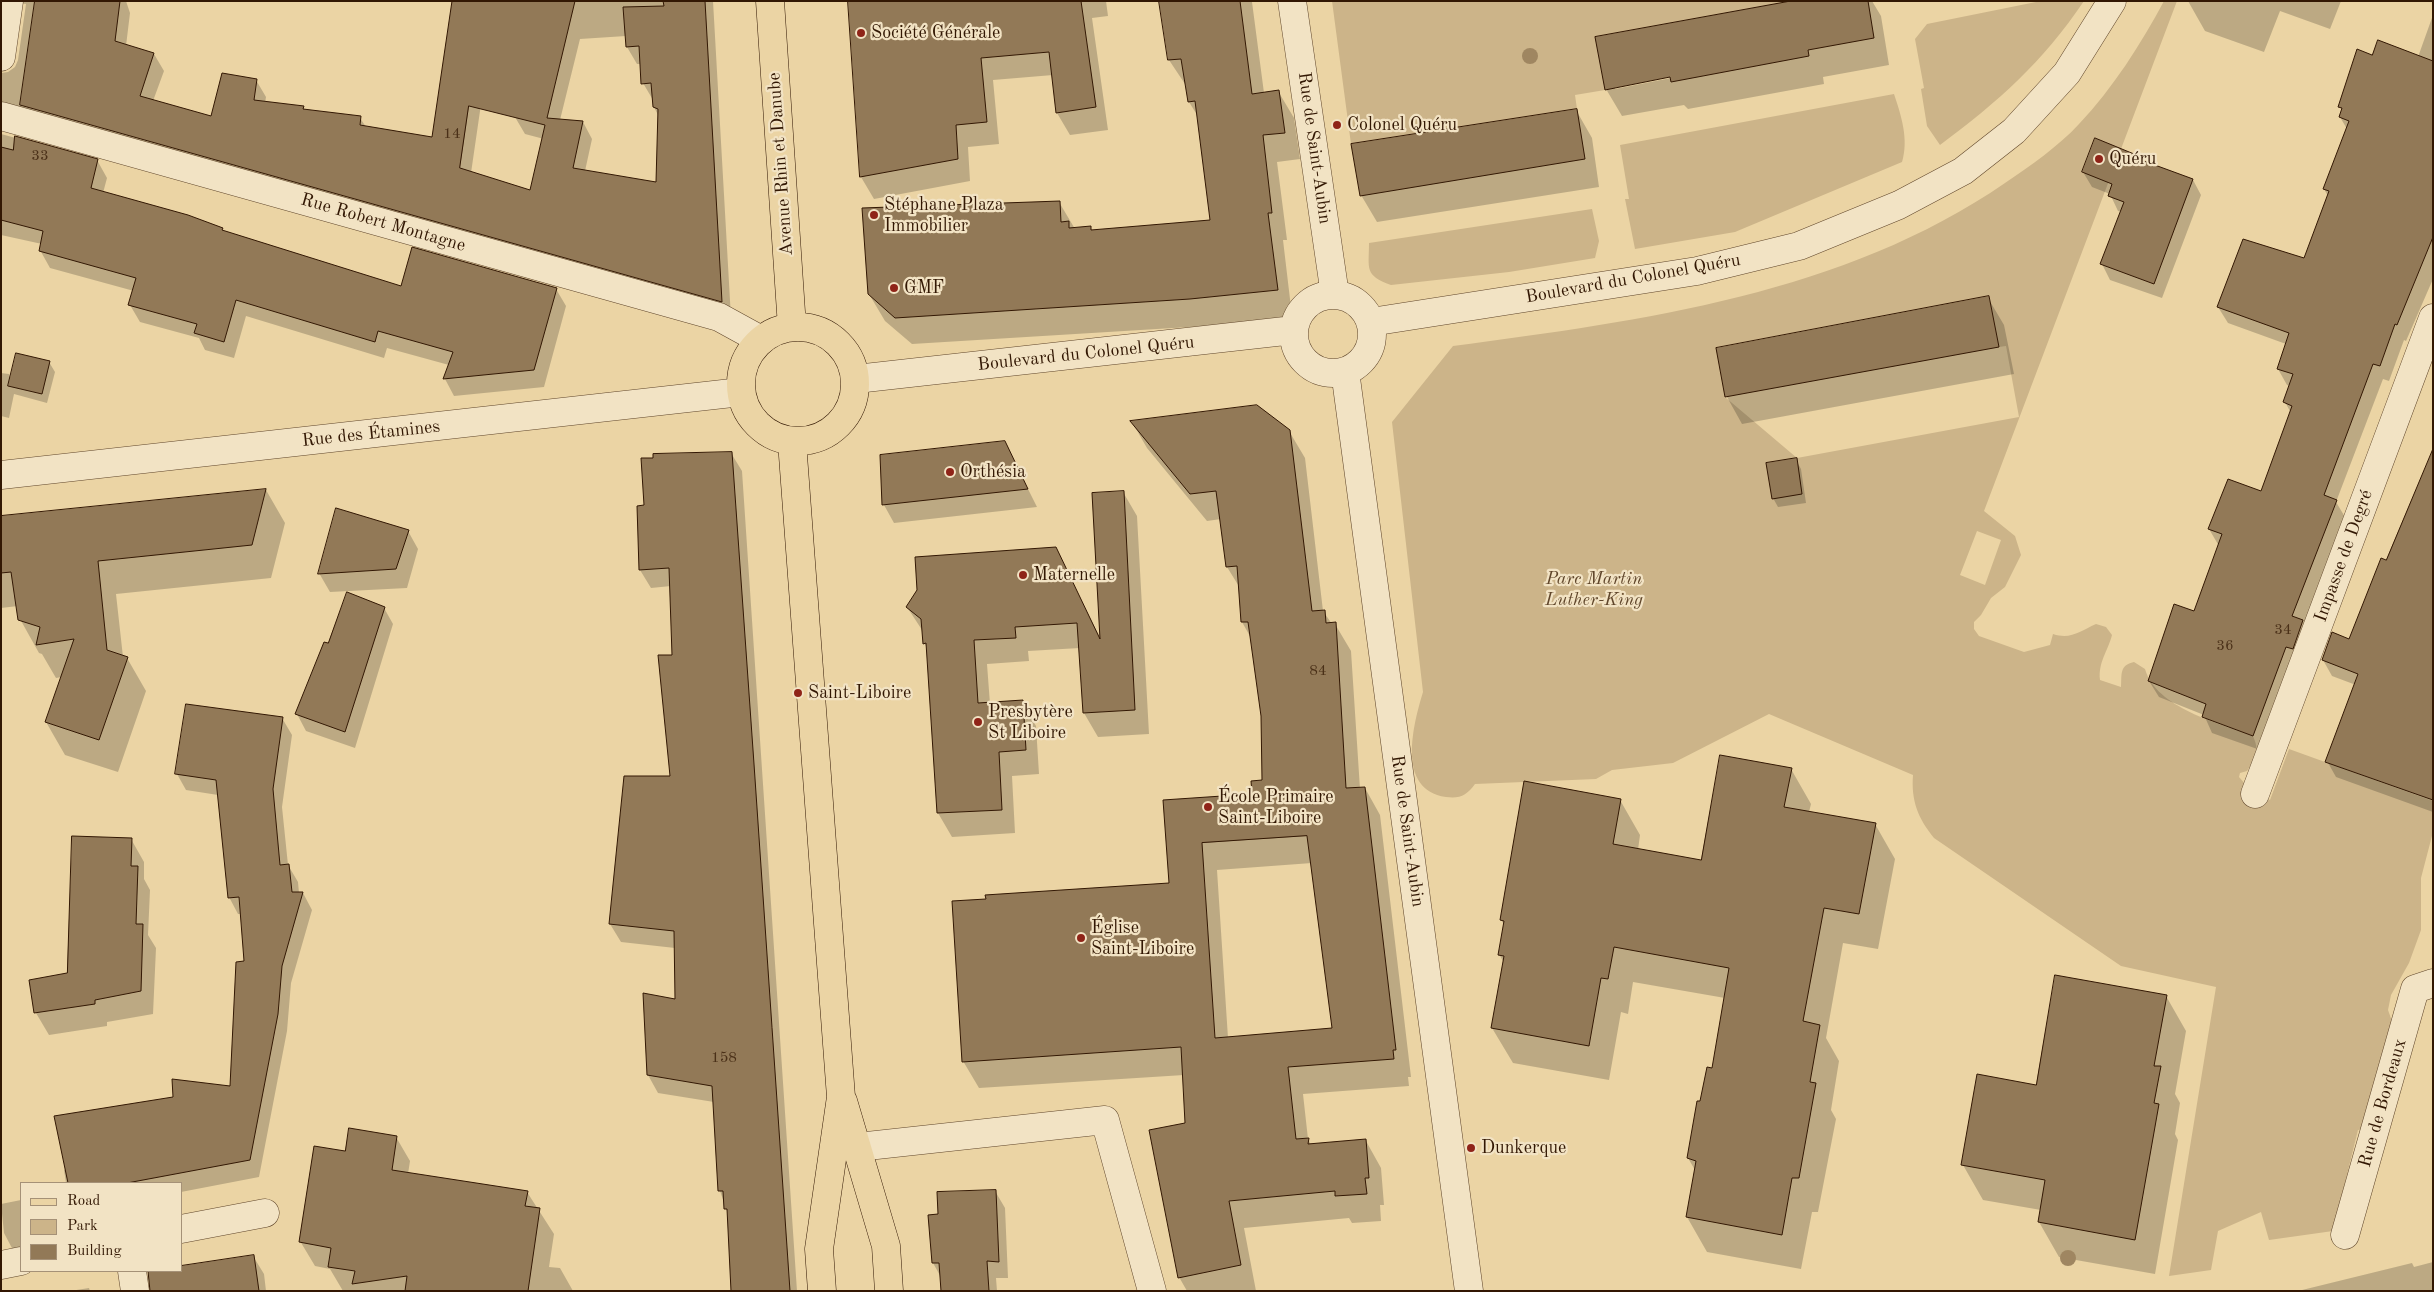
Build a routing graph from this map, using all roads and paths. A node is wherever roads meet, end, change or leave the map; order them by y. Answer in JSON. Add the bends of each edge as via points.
{"nodes":[{"id":1,"x":10,"y":1,"type":"edge"},
{"id":2,"x":770,"y":1,"type":"edge"},
{"id":3,"x":1292,"y":1,"type":"edge"},
{"id":4,"x":2112,"y":1,"type":"edge"},
{"id":5,"x":1,"y":57,"type":"edge"},
{"id":6,"x":1,"y":116,"type":"edge"},
{"id":7,"x":1335,"y":295,"type":"junction"},
{"id":8,"x":2433,"y":318,"type":"edge"},
{"id":9,"x":1380,"y":320,"type":"junction"},
{"id":10,"x":792,"y":327,"type":"junction"},
{"id":11,"x":1287,"y":332,"type":"junction"},
{"id":12,"x":761,"y":340,"type":"junction"},
{"id":13,"x":1345,"y":371,"type":"junction"},
{"id":14,"x":856,"y":379,"type":"junction"},
{"id":15,"x":741,"y":392,"type":"junction"},
{"id":16,"x":792,"y":442,"type":"junction"},
{"id":17,"x":1,"y":475,"type":"edge"},
{"id":18,"x":2255,"y":794,"type":"dead end"},
{"id":19,"x":2433,"y":983,"type":"edge"},
{"id":20,"x":841,"y":1097,"type":"junction"},
{"id":21,"x":858,"y":1147,"type":"junction"},
{"id":22,"x":265,"y":1213,"type":"dead end"},
{"id":23,"x":182,"y":1229,"type":"edge"},
{"id":24,"x":2345,"y":1235,"type":"dead end"},
{"id":25,"x":20,"y":1261,"type":"edge"},
{"id":26,"x":1,"y":1266,"type":"edge"},
{"id":27,"x":132,"y":1272,"type":"edge"},
{"id":28,"x":135,"y":1291,"type":"edge"},
{"id":29,"x":822,"y":1291,"type":"edge"},
{"id":30,"x":889,"y":1291,"type":"edge"},
{"id":31,"x":1152,"y":1291,"type":"edge"},
{"id":32,"x":1469,"y":1291,"type":"edge"}],
"edges":[{"from":1,"to":5,"type":"street"},
{"from":2,"to":10,"type":"main road","name":"Avenue Rhin et Danube"},
{"from":3,"to":7,"type":"street","name":"Rue de Saint-Aubin"},
{"from":4,"to":9,"type":"street","name":"Boulevard du Colonel Quéru","via":[[2067,73],[2014,131],[1963,170],[1899,204],[1799,246],[1697,271]]},
{"from":6,"to":12,"type":"street","name":"Rue Robert Montagne","via":[[719,316]]},
{"from":7,"to":9,"type":"street","via":[[1353,300]]},
{"from":7,"to":11,"type":"street","via":[[1312,301]]},
{"from":8,"to":18,"type":"street","name":"Impasse de Degré"},
{"from":9,"to":13,"type":"street","via":[[1365,357]]},
{"from":10,"to":12,"type":"main road"},
{"from":10,"to":14,"type":"main road","via":[[812,328],[830,335],[844,348],[854,365]]},
{"from":11,"to":13,"type":"street","via":[[1309,364],[1320,371]]},
{"from":11,"to":14,"type":"street","name":"Boulevard du Colonel Quéru"},
{"from":12,"to":15,"type":"main road","via":[[745,361]]},
{"from":13,"to":32,"type":"street","name":"Rue de Saint-Aubin"},
{"from":14,"to":16,"type":"main road","via":[[853,403],[844,420],[829,433],[811,440]]},
{"from":15,"to":16,"type":"main road","via":[[749,413],[760,427],[775,437]]},
{"from":15,"to":17,"type":"street","name":"Rue des Étamines"},
{"from":16,"to":20,"type":"main road"},
{"from":19,"to":24,"type":"street","name":"Rue de Bordeaux","via":[[2415,989]]},
{"from":20,"to":21,"type":"main road"},
{"from":20,"to":29,"type":"main road","via":[[819,1249]]},
{"from":21,"to":30,"type":"main road","via":[[886,1246]]},
{"from":21,"to":31,"type":"street","via":[[1104,1120]]},
{"from":22,"to":23,"type":"street"},
{"from":25,"to":26,"type":"street"},
{"from":27,"to":28,"type":"street"}]}
